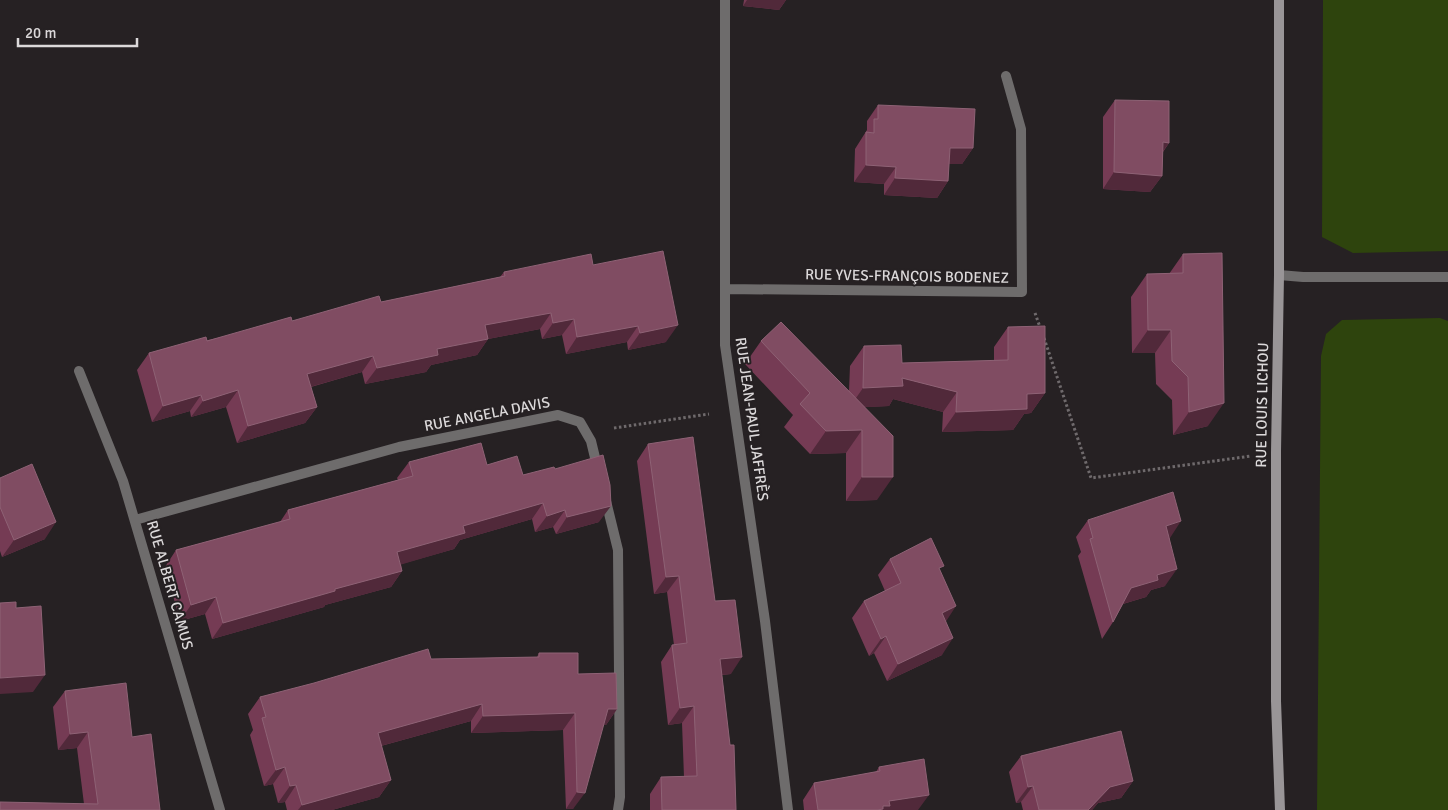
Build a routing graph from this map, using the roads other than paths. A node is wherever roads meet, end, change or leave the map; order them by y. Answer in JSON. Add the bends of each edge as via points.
{"nodes":[{"id":1,"x":725,"y":0,"type":"edge"},
{"id":2,"x":1279,"y":0,"type":"edge"},
{"id":3,"x":1006,"y":76,"type":"dead end"},
{"id":4,"x":1280,"y":275,"type":"junction"},
{"id":5,"x":1448,"y":277,"type":"edge"},
{"id":6,"x":725,"y":289,"type":"junction"},
{"id":7,"x":80,"y":371,"type":"dead end"},
{"id":8,"x":135,"y":520,"type":"junction"},
{"id":9,"x":220,"y":810,"type":"edge"},
{"id":10,"x":618,"y":810,"type":"edge"},
{"id":11,"x":788,"y":810,"type":"edge"},
{"id":12,"x":1280,"y":810,"type":"edge"}],
"edges":[{"from":1,"to":6,"type":"street","name":"RUE JEAN-PAUL JAFFRÈS"},
{"from":2,"to":4,"type":"main road","name":"RUE LOUIS LICHOU"},
{"from":3,"to":6,"type":"street","name":"RUE YVES-FRANÇOIS BODENEZ","via":[[1021,129],[1022,292]]},
{"from":4,"to":5,"type":"street"},
{"from":4,"to":12,"type":"main road","name":"RUE LOUIS LICHOU","via":[[1276,452],[1276,700]]},
{"from":6,"to":11,"type":"street","name":"RUE JEAN-PAUL JAFFRÈS","via":[[725,345],[765,621]]},
{"from":7,"to":8,"type":"street","name":"RUE ALBERT CAMUS"},
{"from":8,"to":9,"type":"street","name":"RUE ALBERT CAMUS"},
{"from":8,"to":10,"type":"street","name":"RUE ANGELA DAVIS","via":[[399,447],[558,415],[580,422],[591,442],[618,550]]}]}
